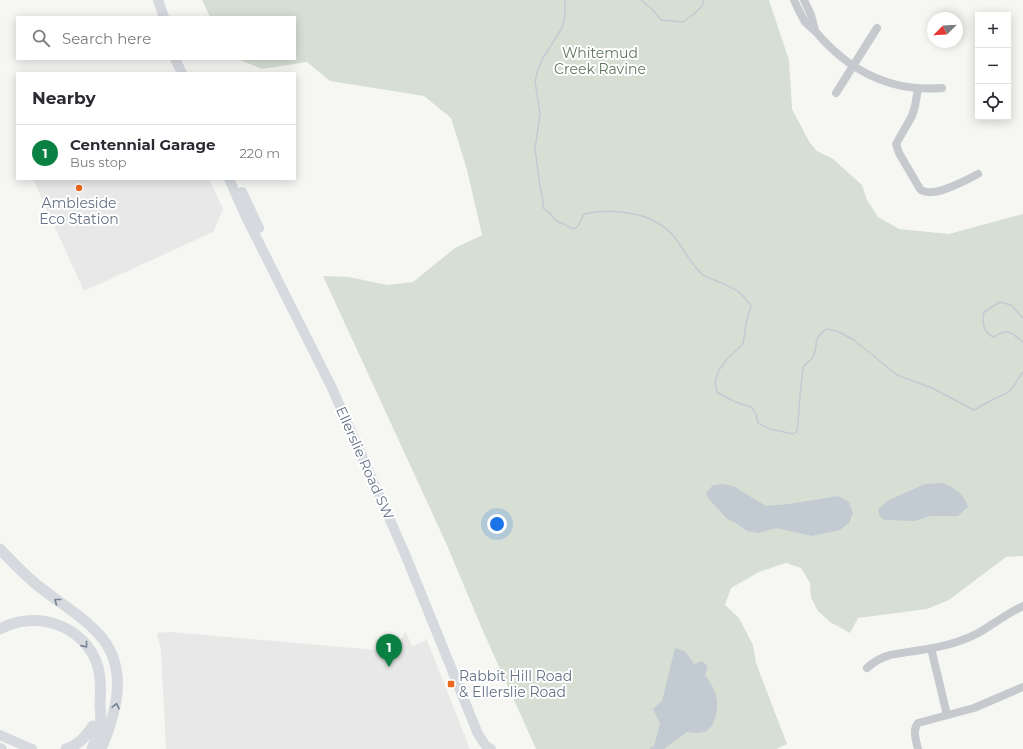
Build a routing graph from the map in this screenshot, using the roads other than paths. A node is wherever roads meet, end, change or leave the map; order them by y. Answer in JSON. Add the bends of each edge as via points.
{"nodes":[{"id":1,"x":157,"y":0,"type":"edge"},
{"id":2,"x":794,"y":0,"type":"edge"},
{"id":3,"x":804,"y":0,"type":"edge"},
{"id":4,"x":159,"y":16,"type":"edge"},
{"id":5,"x":164,"y":16,"type":"edge"},
{"id":6,"x":877,"y":28,"type":"dead end"},
{"id":7,"x":815,"y":31,"type":"junction"},
{"id":8,"x":176,"y":60,"type":"edge"},
{"id":9,"x":182,"y":60,"type":"edge"},
{"id":10,"x":854,"y":67,"type":"junction"},
{"id":11,"x":182,"y":72,"type":"edge"},
{"id":12,"x":188,"y":72,"type":"edge"},
{"id":13,"x":942,"y":88,"type":"dead end"},
{"id":14,"x":918,"y":89,"type":"junction"},
{"id":15,"x":836,"y":94,"type":"dead end"},
{"id":16,"x":978,"y":174,"type":"dead end"},
{"id":17,"x":229,"y":180,"type":"edge"},
{"id":18,"x":236,"y":180,"type":"edge"},
{"id":19,"x":0,"y":549,"type":"edge"},
{"id":20,"x":1023,"y":606,"type":"edge"},
{"id":21,"x":0,"y":629,"type":"edge"},
{"id":22,"x":931,"y":648,"type":"junction"},
{"id":23,"x":867,"y":668,"type":"dead end"},
{"id":24,"x":458,"y":686,"type":"junction"},
{"id":25,"x":1023,"y":687,"type":"edge"},
{"id":26,"x":100,"y":706,"type":"junction"},
{"id":27,"x":947,"y":716,"type":"junction"},
{"id":28,"x":93,"y":726,"type":"junction"},
{"id":29,"x":0,"y":735,"type":"edge"},
{"id":30,"x":104,"y":747,"type":"edge"},
{"id":31,"x":32,"y":749,"type":"edge"},
{"id":32,"x":66,"y":749,"type":"edge"},
{"id":33,"x":84,"y":749,"type":"edge"},
{"id":34,"x":92,"y":749,"type":"edge"},
{"id":35,"x":480,"y":749,"type":"edge"},
{"id":36,"x":491,"y":749,"type":"edge"},
{"id":37,"x":918,"y":749,"type":"edge"}],
"edges":[{"from":1,"to":4,"type":"main road"},
{"from":1,"to":5,"type":"main road"},
{"from":2,"to":7,"type":"street","via":[[806,22]]},
{"from":3,"to":7,"type":"street"},
{"from":6,"to":10,"type":"street"},
{"from":7,"to":10,"type":"street","via":[[833,51]]},
{"from":8,"to":11,"type":"main road"},
{"from":9,"to":12,"type":"main road"},
{"from":10,"to":14,"type":"street","via":[[895,85]]},
{"from":10,"to":15,"type":"street"},
{"from":13,"to":14,"type":"street"},
{"from":14,"to":16,"type":"street","via":[[912,116],[896,144],[922,192],[942,190]]},
{"from":17,"to":24,"type":"main road","name":"Ellerslie Road SW","via":[[332,388],[408,562]]},
{"from":18,"to":36,"type":"main road","name":"Ellerslie Road SW","via":[[345,404],[433,603]]},
{"from":30,"to":19,"type":"highway","one_way":true,"via":[[115,712],[118,691],[115,666],[107,646],[86,622],[36,584]]},
{"from":20,"to":22,"type":"street","via":[[974,635]]},
{"from":21,"to":26,"type":"highway","one_way":true,"via":[[17,622],[37,620],[56,623],[72,632],[89,649],[98,667]]},
{"from":22,"to":23,"type":"street","via":[[887,655]]},
{"from":22,"to":27,"type":"street"},
{"from":24,"to":35,"type":"main road"},
{"from":24,"to":36,"type":"main road","name":"Ellerslie Road SW","via":[[478,734]]},
{"from":25,"to":27,"type":"street","via":[[985,704]]},
{"from":26,"to":28,"type":"highway"},
{"from":26,"to":34,"type":"highway","via":[[100,726]]},
{"from":27,"to":37,"type":"street","via":[[918,722],[915,726]]},
{"from":28,"to":32,"type":"highway","via":[[84,739]]},
{"from":28,"to":33,"type":"highway"},
{"from":29,"to":31,"type":"main road"}]}
